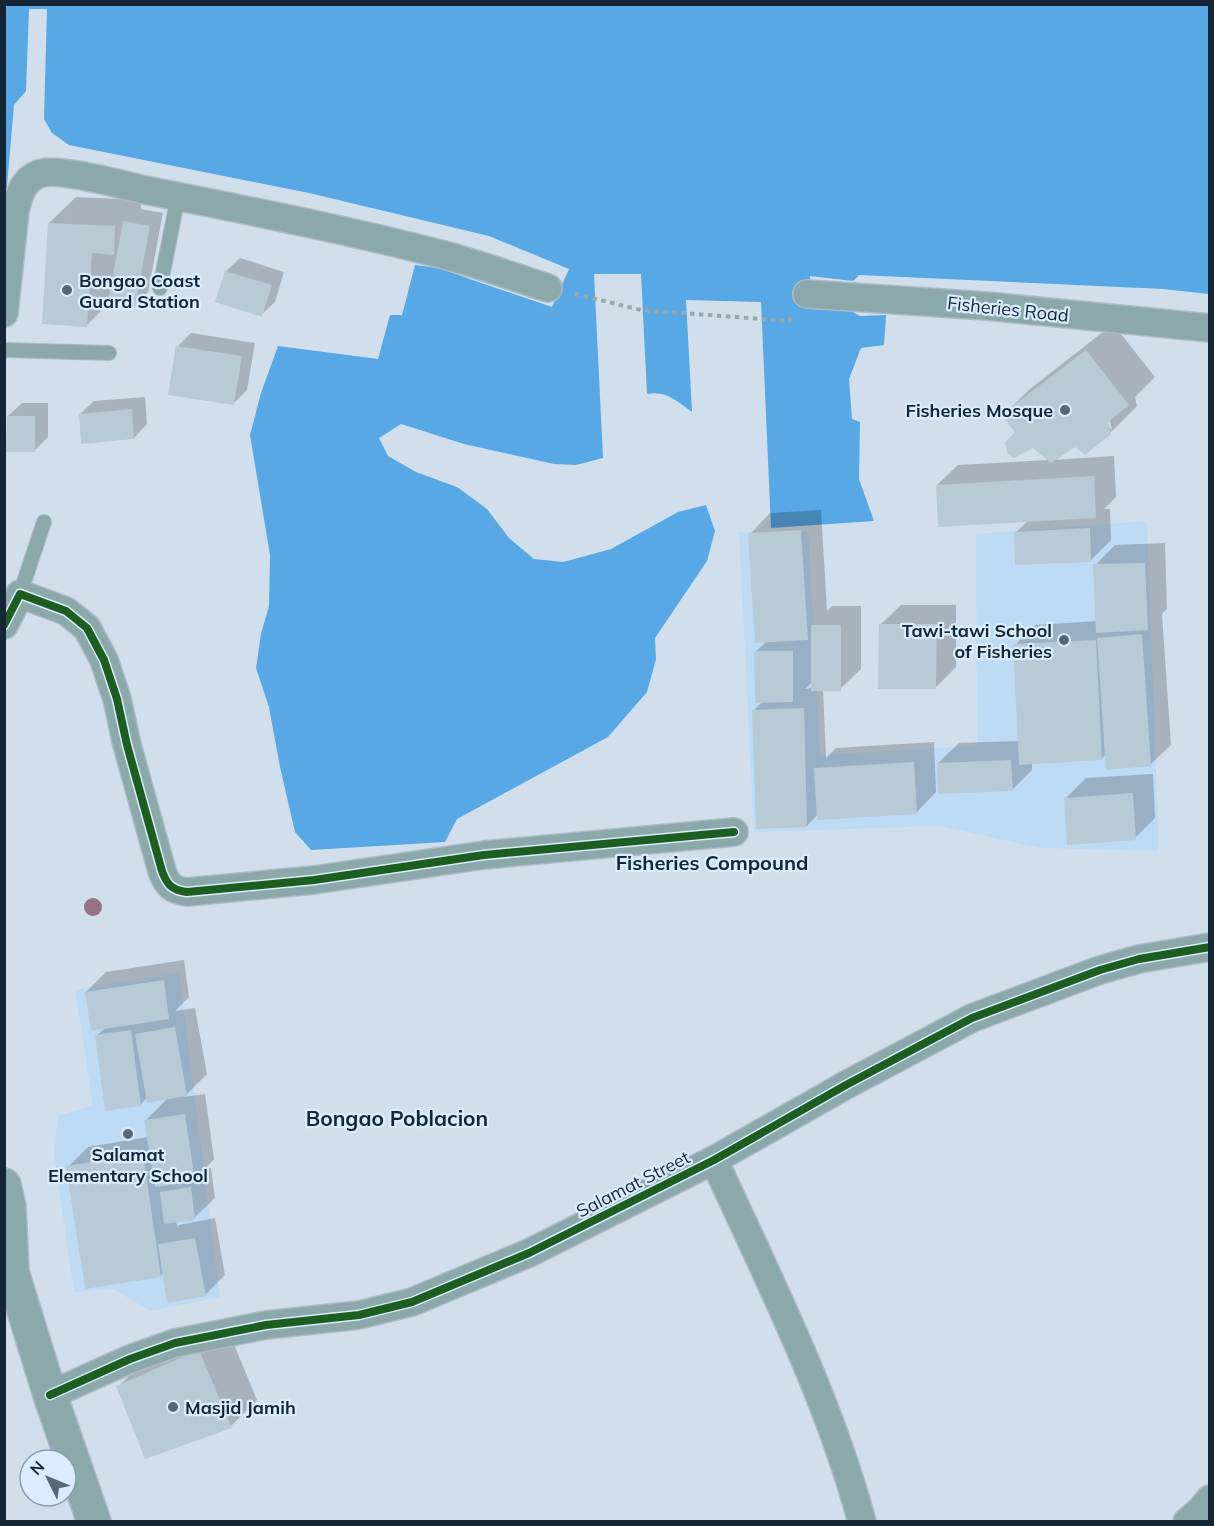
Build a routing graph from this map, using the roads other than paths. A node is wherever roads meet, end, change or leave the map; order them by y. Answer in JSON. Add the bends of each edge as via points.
{"nodes":[{"id":1,"x":178,"y":196,"type":"junction"},
{"id":2,"x":160,"y":288,"type":"dead end"},
{"id":3,"x":548,"y":288,"type":"road end"},
{"id":4,"x":807,"y":294,"type":"road end"},
{"id":5,"x":4,"y":313,"type":"edge"},
{"id":6,"x":1209,"y":328,"type":"edge"},
{"id":7,"x":4,"y":350,"type":"edge"},
{"id":8,"x":109,"y":353,"type":"dead end"},
{"id":9,"x":44,"y":522,"type":"dead end"},
{"id":10,"x":20,"y":594,"type":"junction"},
{"id":11,"x":4,"y":625,"type":"edge"},
{"id":12,"x":734,"y":832,"type":"dead end"},
{"id":13,"x":1209,"y":947,"type":"edge"},
{"id":14,"x":714,"y":1160,"type":"junction"},
{"id":15,"x":4,"y":1185,"type":"edge"},
{"id":16,"x":50,"y":1395,"type":"junction"},
{"id":17,"x":1209,"y":1499,"type":"edge"},
{"id":18,"x":94,"y":1521,"type":"edge"},
{"id":19,"x":862,"y":1521,"type":"edge"},
{"id":20,"x":1187,"y":1521,"type":"edge"}],
"edges":[{"from":1,"to":2,"type":"lane"},
{"from":1,"to":3,"type":"street","via":[[449,256]]},
{"from":1,"to":5,"type":"street","via":[[63,173],[42,173],[28,180],[15,211]]},
{"from":4,"to":6,"type":"street","name":"Fisheries Road","via":[[986,306]]},
{"from":7,"to":8,"type":"lane"},
{"from":9,"to":10,"type":"lane"},
{"from":10,"to":11,"type":"street"},
{"from":10,"to":12,"type":"street","via":[[66,611],[87,628],[104,660],[162,872],[176,891],[314,880],[484,855]]},
{"from":13,"to":14,"type":"street","name":"Salamat Street","via":[[1100,970],[972,1018]]},
{"from":14,"to":16,"type":"street","name":"Salamat Street","via":[[529,1253],[412,1302],[359,1315],[266,1325],[175,1343]]},
{"from":14,"to":19,"type":"street","via":[[830,1420]]},
{"from":15,"to":16,"type":"street","via":[[12,1272]]},
{"from":16,"to":18,"type":"street"},
{"from":17,"to":20,"type":"street"}]}
